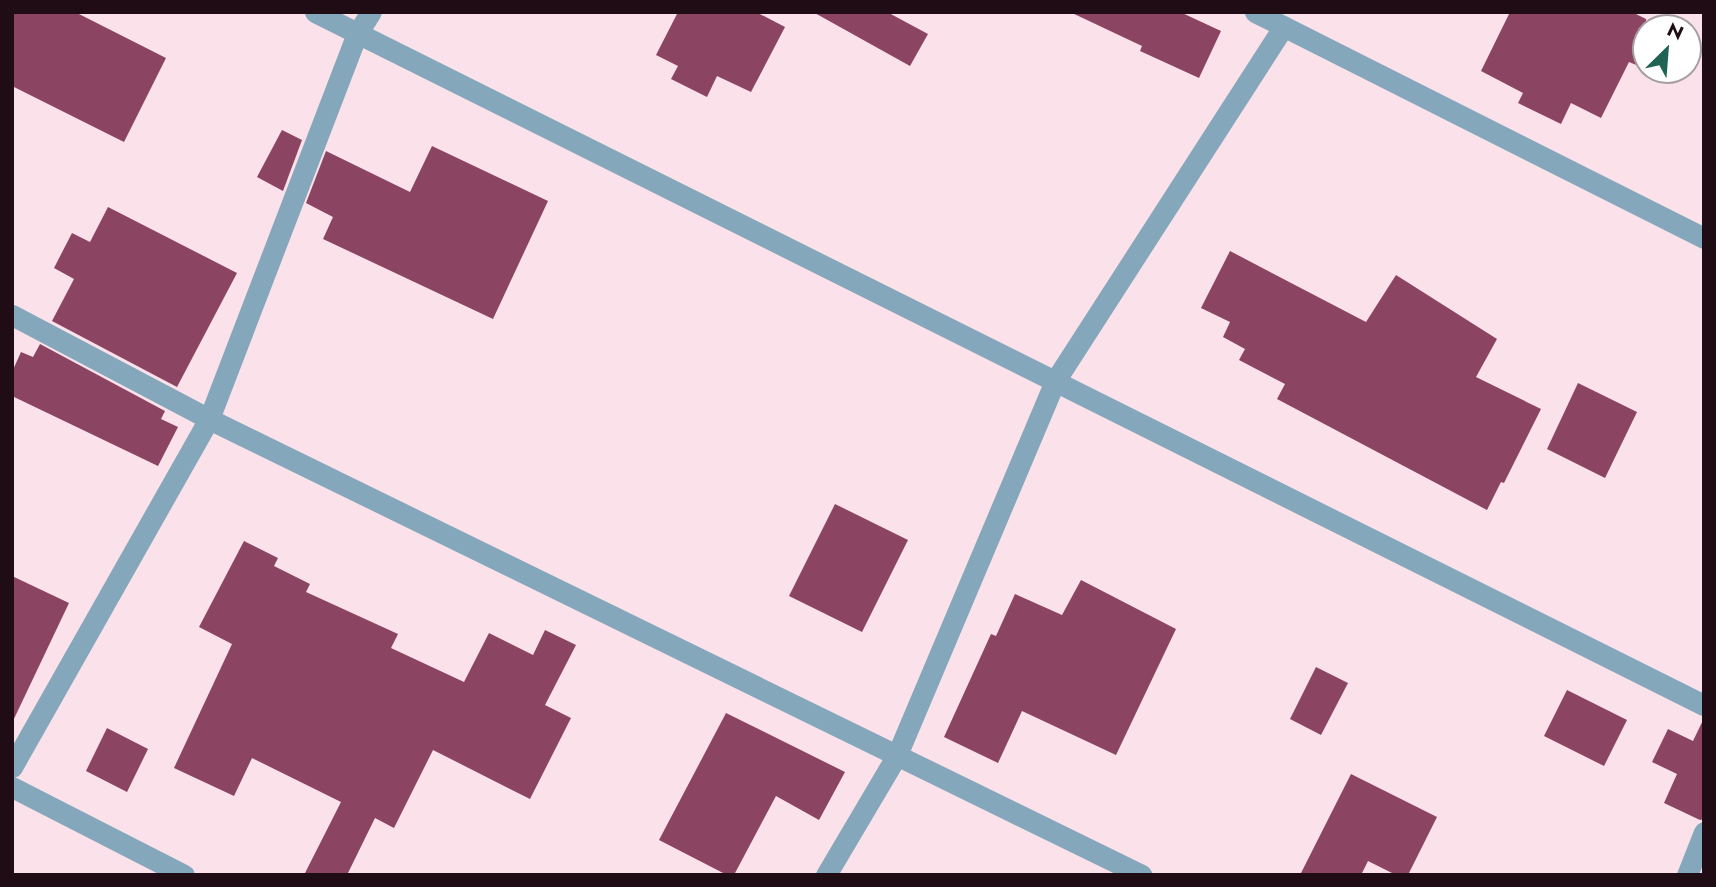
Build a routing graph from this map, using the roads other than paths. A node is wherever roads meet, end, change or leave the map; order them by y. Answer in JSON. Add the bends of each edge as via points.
{"nodes":[{"id":1,"x":315,"y":12,"type":"edge"},
{"id":2,"x":371,"y":12,"type":"edge"},
{"id":3,"x":1255,"y":12,"type":"edge"},
{"id":4,"x":1284,"y":26,"type":"junction"},
{"id":5,"x":357,"y":34,"type":"junction"},
{"id":6,"x":1704,"y":238,"type":"edge"},
{"id":7,"x":12,"y":315,"type":"edge"},
{"id":8,"x":1055,"y":382,"type":"junction"},
{"id":9,"x":209,"y":419,"type":"junction"},
{"id":10,"x":1704,"y":705,"type":"edge"},
{"id":11,"x":897,"y":755,"type":"junction"},
{"id":12,"x":12,"y":766,"type":"edge"},
{"id":13,"x":12,"y":787,"type":"edge"},
{"id":14,"x":1704,"y":832,"type":"edge"},
{"id":15,"x":184,"y":875,"type":"edge"},
{"id":16,"x":826,"y":875,"type":"edge"},
{"id":17,"x":1143,"y":875,"type":"edge"},
{"id":18,"x":1687,"y":875,"type":"edge"}],
"edges":[{"from":1,"to":5,"type":"street"},
{"from":2,"to":5,"type":"street"},
{"from":3,"to":4,"type":"street"},
{"from":4,"to":6,"type":"street"},
{"from":4,"to":8,"type":"street"},
{"from":5,"to":8,"type":"street"},
{"from":5,"to":9,"type":"street"},
{"from":7,"to":9,"type":"street"},
{"from":8,"to":10,"type":"street"},
{"from":8,"to":11,"type":"street"},
{"from":9,"to":11,"type":"street"},
{"from":9,"to":12,"type":"street"},
{"from":11,"to":16,"type":"street"},
{"from":11,"to":17,"type":"street"},
{"from":13,"to":15,"type":"street"},
{"from":14,"to":18,"type":"street"}]}
